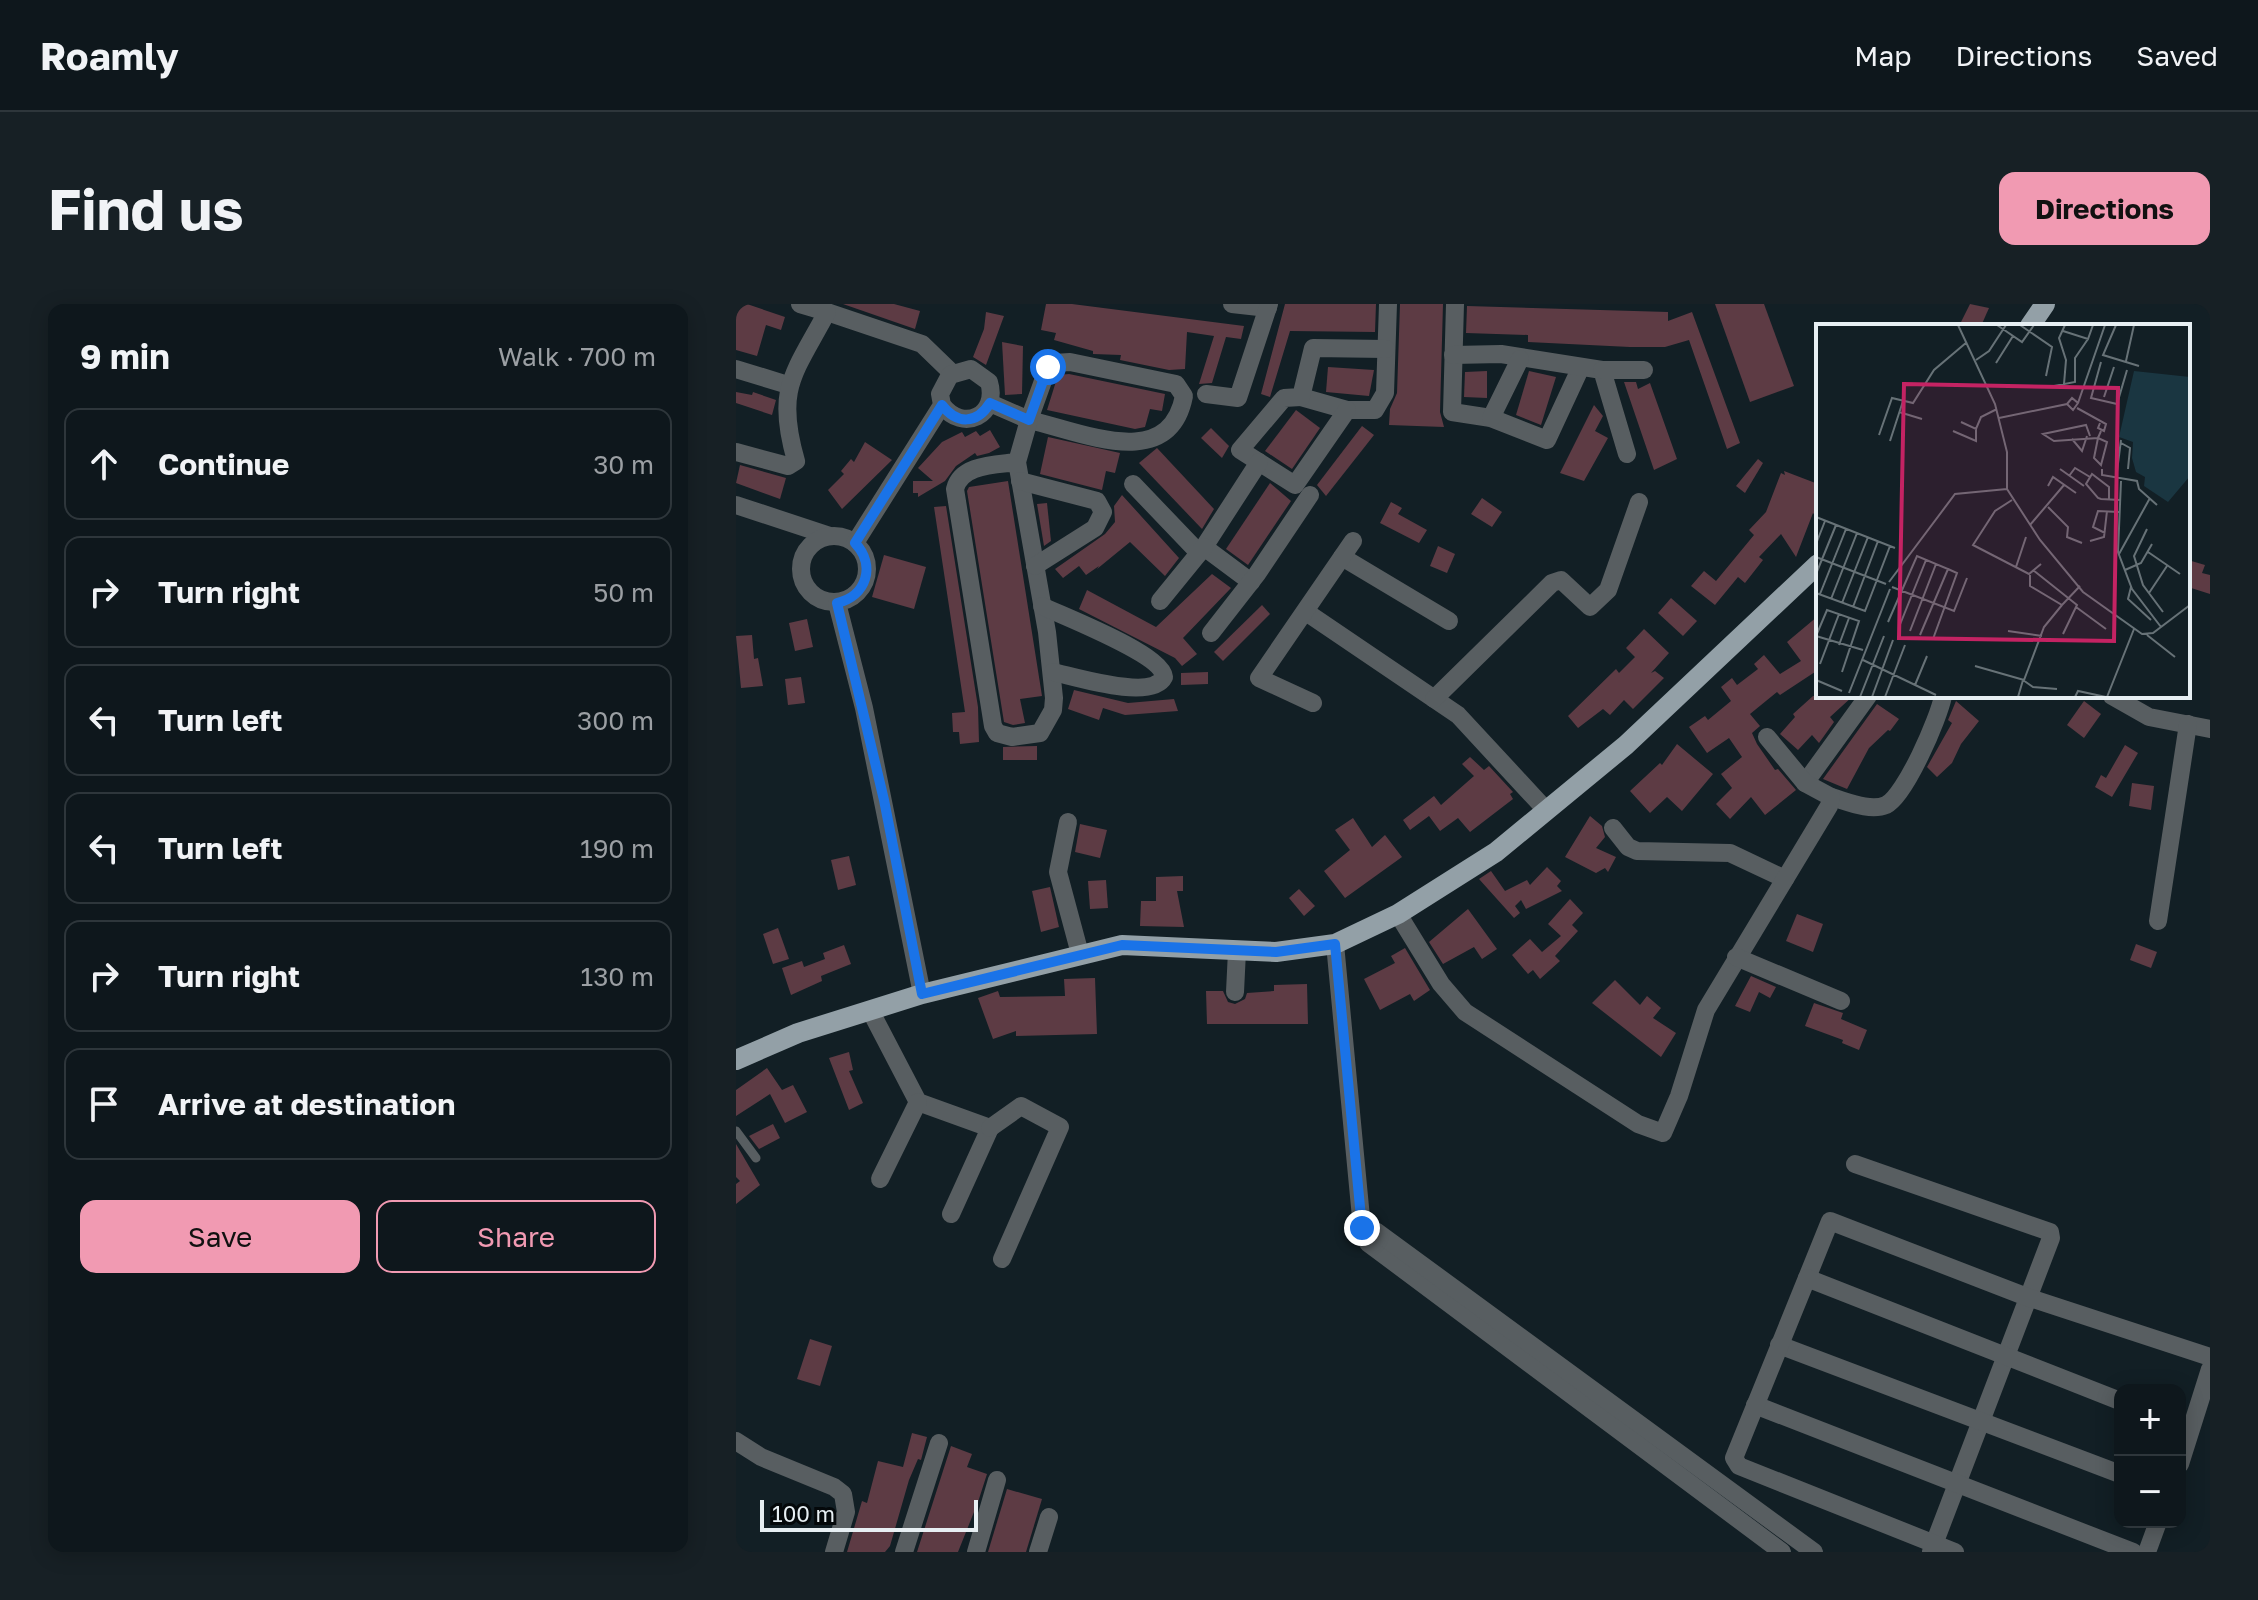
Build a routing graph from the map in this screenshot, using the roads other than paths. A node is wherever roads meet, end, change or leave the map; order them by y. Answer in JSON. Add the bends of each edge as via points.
{"nodes":[{"id":1,"x":800,"y":304,"type":"edge"},
{"id":2,"x":1232,"y":304,"type":"edge"},
{"id":3,"x":1388,"y":304,"type":"edge"},
{"id":4,"x":1455,"y":304,"type":"edge"},
{"id":5,"x":2045,"y":304,"type":"edge"},
{"id":6,"x":1269,"y":306,"type":"edge"},
{"id":7,"x":827,"y":312,"type":"junction"},
{"id":8,"x":2031,"y":324,"type":"edge"},
{"id":9,"x":1386,"y":349,"type":"junction"},
{"id":10,"x":1453,"y":355,"type":"junction"},
{"id":11,"x":1520,"y":359,"type":"junction"},
{"id":12,"x":736,"y":369,"type":"edge"},
{"id":13,"x":1580,"y":369,"type":"junction"},
{"id":14,"x":1602,"y":370,"type":"junction"},
{"id":15,"x":1644,"y":370,"type":"dead end"},
{"id":16,"x":952,"y":373,"type":"junction"},
{"id":17,"x":788,"y":385,"type":"junction"},
{"id":18,"x":1206,"y":394,"type":"dead end"},
{"id":19,"x":1301,"y":397,"type":"junction"},
{"id":20,"x":990,"y":403,"type":"junction"},
{"id":21,"x":942,"y":405,"type":"junction"},
{"id":22,"x":1347,"y":410,"type":"junction"},
{"id":23,"x":1491,"y":418,"type":"junction"},
{"id":24,"x":1029,"y":420,"type":"junction"},
{"id":25,"x":736,"y":452,"type":"edge"},
{"id":26,"x":1627,"y":454,"type":"dead end"},
{"id":27,"x":1259,"y":462,"type":"junction"},
{"id":28,"x":1018,"y":471,"type":"junction"},
{"id":29,"x":1133,"y":484,"type":"dead end"},
{"id":30,"x":1307,"y":493,"type":"junction"},
{"id":31,"x":1639,"y":502,"type":"dead end"},
{"id":32,"x":736,"y":505,"type":"edge"},
{"id":33,"x":830,"y":536,"type":"junction"},
{"id":34,"x":855,"y":543,"type":"junction"},
{"id":35,"x":1201,"y":550,"type":"junction"},
{"id":36,"x":1035,"y":566,"type":"junction"},
{"id":37,"x":1816,"y":566,"type":"edge"},
{"id":38,"x":1251,"y":582,"type":"junction"},
{"id":39,"x":1160,"y":601,"type":"dead end"},
{"id":40,"x":837,"y":603,"type":"junction"},
{"id":41,"x":1042,"y":606,"type":"junction"},
{"id":42,"x":1306,"y":612,"type":"junction"},
{"id":43,"x":1449,"y":621,"type":"dead end"},
{"id":44,"x":1211,"y":633,"type":"dead end"},
{"id":45,"x":1053,"y":672,"type":"junction"},
{"id":46,"x":1867,"y":698,"type":"edge"},
{"id":47,"x":1942,"y":698,"type":"edge"},
{"id":48,"x":2116,"y":698,"type":"edge"},
{"id":49,"x":1434,"y":699,"type":"junction"},
{"id":50,"x":1313,"y":703,"type":"dead end"},
{"id":51,"x":2188,"y":724,"type":"junction"},
{"id":52,"x":2210,"y":729,"type":"edge"},
{"id":53,"x":1767,"y":737,"type":"dead end"},
{"id":54,"x":1805,"y":783,"type":"junction"},
{"id":55,"x":1831,"y":797,"type":"junction"},
{"id":56,"x":1546,"y":810,"type":"junction"},
{"id":57,"x":1068,"y":822,"type":"dead end"},
{"id":58,"x":1613,"y":828,"type":"dead end"},
{"id":59,"x":1785,"y":879,"type":"junction"},
{"id":60,"x":1398,"y":914,"type":"junction"},
{"id":61,"x":2158,"y":921,"type":"dead end"},
{"id":62,"x":1335,"y":944,"type":"junction"},
{"id":63,"x":1237,"y":951,"type":"junction"},
{"id":64,"x":1080,"y":954,"type":"junction"},
{"id":65,"x":1736,"y":957,"type":"junction"},
{"id":66,"x":1235,"y":992,"type":"dead end"},
{"id":67,"x":922,"y":994,"type":"junction"},
{"id":68,"x":1841,"y":1001,"type":"dead end"},
{"id":69,"x":870,"y":1010,"type":"junction"},
{"id":70,"x":736,"y":1060,"type":"edge"},
{"id":71,"x":918,"y":1102,"type":"junction"},
{"id":72,"x":990,"y":1128,"type":"junction"},
{"id":73,"x":736,"y":1131,"type":"edge"},
{"id":74,"x":756,"y":1158,"type":"dead end"},
{"id":75,"x":1855,"y":1164,"type":"dead end"},
{"id":76,"x":880,"y":1179,"type":"dead end"},
{"id":77,"x":951,"y":1214,"type":"dead end"},
{"id":78,"x":1362,"y":1228,"type":"junction"},
{"id":79,"x":1002,"y":1259,"type":"dead end"},
{"id":80,"x":1807,"y":1278,"type":"junction"},
{"id":81,"x":2027,"y":1297,"type":"junction"},
{"id":82,"x":1779,"y":1345,"type":"junction"},
{"id":83,"x":2005,"y":1356,"type":"junction"},
{"id":84,"x":2210,"y":1357,"type":"edge"},
{"id":85,"x":2210,"y":1369,"type":"edge"},
{"id":86,"x":2114,"y":1399,"type":"edge"},
{"id":87,"x":1755,"y":1405,"type":"junction"},
{"id":88,"x":1982,"y":1419,"type":"junction"},
{"id":89,"x":2186,"y":1428,"type":"edge"},
{"id":90,"x":736,"y":1441,"type":"edge"},
{"id":91,"x":939,"y":1443,"type":"dead end"},
{"id":92,"x":2114,"y":1472,"type":"edge"},
{"id":93,"x":997,"y":1480,"type":"dead end"},
{"id":94,"x":1956,"y":1486,"type":"junction"},
{"id":95,"x":1049,"y":1517,"type":"dead end"},
{"id":96,"x":2156,"y":1528,"type":"edge"},
{"id":97,"x":1933,"y":1548,"type":"edge"},
{"id":98,"x":834,"y":1552,"type":"edge"},
{"id":99,"x":904,"y":1552,"type":"edge"},
{"id":100,"x":976,"y":1552,"type":"edge"},
{"id":101,"x":1038,"y":1552,"type":"edge"},
{"id":102,"x":1782,"y":1552,"type":"edge"},
{"id":103,"x":1814,"y":1552,"type":"edge"},
{"id":104,"x":1955,"y":1552,"type":"edge"},
{"id":105,"x":2133,"y":1552,"type":"edge"},
{"id":106,"x":2147,"y":1552,"type":"edge"}],
"edges":[{"from":1,"to":7,"type":"street"},
{"from":2,"to":6,"type":"street"},
{"from":3,"to":9,"type":"street"},
{"from":4,"to":10,"type":"street"},
{"from":5,"to":8,"type":"main road"},
{"from":6,"to":18,"type":"street","via":[[1238,398]]},
{"from":7,"to":16,"type":"street","via":[[911,339]]},
{"from":7,"to":17,"type":"street"},
{"from":9,"to":19,"type":"street","via":[[1313,348]]},
{"from":9,"to":22,"type":"street","via":[[1385,393],[1375,410]]},
{"from":10,"to":11,"type":"street"},
{"from":10,"to":23,"type":"street","via":[[1452,412]]},
{"from":11,"to":13,"type":"street"},
{"from":11,"to":23,"type":"street"},
{"from":12,"to":17,"type":"street"},
{"from":13,"to":14,"type":"street"},
{"from":13,"to":23,"type":"street","via":[[1547,440]]},
{"from":14,"to":15,"type":"street"},
{"from":14,"to":26,"type":"street"},
{"from":16,"to":20,"type":"street","via":[[981,373],[992,392]]},
{"from":16,"to":21,"type":"street","via":[[943,383]]},
{"from":17,"to":25,"type":"street","via":[[785,399],[796,461],[792,465]]},
{"from":19,"to":22,"type":"street"},
{"from":19,"to":27,"type":"street","via":[[1284,398],[1240,450]]},
{"from":20,"to":21,"type":"street","via":[[973,420],[950,415]]},
{"from":20,"to":24,"type":"street"},
{"from":21,"to":34,"type":"street"},
{"from":22,"to":30,"type":"street"},
{"from":24,"to":24,"type":"street","via":[[1147,442],[1173,428],[1184,396],[1182,388],[1168,381],[1054,363]]},
{"from":24,"to":28,"type":"street"},
{"from":27,"to":30,"type":"street"},
{"from":27,"to":35,"type":"street"},
{"from":28,"to":36,"type":"street"},
{"from":28,"to":36,"type":"street","via":[[1097,501],[1103,512],[1095,528]]},
{"from":28,"to":45,"type":"street","via":[[969,471],[955,489],[997,733],[1040,733],[1053,710]]},
{"from":29,"to":35,"type":"street"},
{"from":30,"to":38,"type":"street"},
{"from":31,"to":49,"type":"street","via":[[1608,590],[1590,607],[1568,583],[1552,583]]},
{"from":32,"to":33,"type":"street"},
{"from":33,"to":34,"type":"street"},
{"from":33,"to":40,"type":"street","via":[[808,548],[800,572],[812,595]]},
{"from":34,"to":40,"type":"street","via":[[865,557],[867,574],[860,590]]},
{"from":35,"to":38,"type":"street"},
{"from":35,"to":39,"type":"street"},
{"from":36,"to":41,"type":"street"},
{"from":37,"to":56,"type":"main road","via":[[1626,745]]},
{"from":38,"to":44,"type":"street"},
{"from":40,"to":67,"type":"street","via":[[884,800]]},
{"from":41,"to":45,"type":"street"},
{"from":41,"to":45,"type":"street","via":[[1134,649],[1161,668],[1164,677],[1158,685],[1141,689]]},
{"from":42,"to":43,"type":"street","via":[[1348,549]]},
{"from":42,"to":49,"type":"street"},
{"from":42,"to":50,"type":"street","via":[[1259,678]]},
{"from":46,"to":54,"type":"street"},
{"from":47,"to":55,"type":"street","via":[[1895,798],[1877,807]]},
{"from":48,"to":51,"type":"street","via":[[2149,717]]},
{"from":49,"to":56,"type":"street","via":[[1458,715]]},
{"from":51,"to":52,"type":"street"},
{"from":51,"to":61,"type":"street"},
{"from":53,"to":54,"type":"street"},
{"from":54,"to":55,"type":"street"},
{"from":55,"to":59,"type":"street"},
{"from":56,"to":60,"type":"main road","via":[[1496,852]]},
{"from":57,"to":64,"type":"street","via":[[1058,872]]},
{"from":58,"to":59,"type":"street","via":[[1637,851],[1730,853]]},
{"from":59,"to":65,"type":"street"},
{"from":60,"to":62,"type":"main road"},
{"from":60,"to":65,"type":"street","via":[[1441,984],[1465,1012],[1659,1134],[1670,1122],[1706,1010]]},
{"from":62,"to":63,"type":"main road","via":[[1293,952]]},
{"from":62,"to":78,"type":"street"},
{"from":63,"to":64,"type":"main road","via":[[1145,944]]},
{"from":63,"to":66,"type":"street"},
{"from":64,"to":67,"type":"main road"},
{"from":65,"to":68,"type":"street"},
{"from":67,"to":69,"type":"main road"},
{"from":69,"to":70,"type":"main road"},
{"from":69,"to":71,"type":"street"},
{"from":71,"to":72,"type":"street"},
{"from":71,"to":76,"type":"street"},
{"from":72,"to":77,"type":"street"},
{"from":72,"to":79,"type":"street","via":[[1021,1106],[1060,1127]]},
{"from":73,"to":74,"type":"lane"},
{"from":75,"to":81,"type":"street","via":[[2050,1232],[2051,1244]]},
{"from":78,"to":102,"type":"street","via":[[1368,1243]]},
{"from":78,"to":103,"type":"street","via":[[1377,1232]]},
{"from":80,"to":81,"type":"street","via":[[1830,1221]]},
{"from":80,"to":82,"type":"street"},
{"from":80,"to":83,"type":"street"},
{"from":81,"to":83,"type":"street"},
{"from":81,"to":84,"type":"street"},
{"from":82,"to":87,"type":"street"},
{"from":82,"to":88,"type":"street"},
{"from":83,"to":86,"type":"street"},
{"from":83,"to":88,"type":"street"},
{"from":85,"to":89,"type":"street"},
{"from":87,"to":94,"type":"street"},
{"from":87,"to":97,"type":"street","via":[[1734,1458],[1739,1466]]},
{"from":88,"to":92,"type":"street"},
{"from":88,"to":94,"type":"street"},
{"from":90,"to":98,"type":"street","via":[[843,1494],[846,1512]]},
{"from":91,"to":99,"type":"street"},
{"from":93,"to":100,"type":"street"},
{"from":94,"to":97,"type":"street"},
{"from":94,"to":105,"type":"street"},
{"from":95,"to":101,"type":"street"},
{"from":96,"to":106,"type":"street"},
{"from":97,"to":104,"type":"street"}]}
